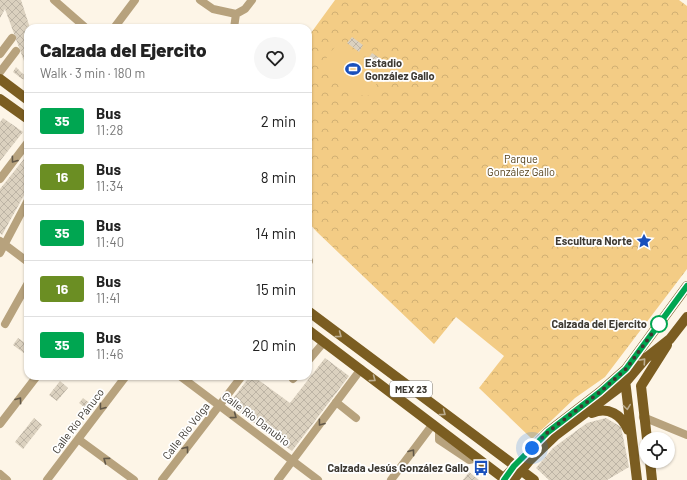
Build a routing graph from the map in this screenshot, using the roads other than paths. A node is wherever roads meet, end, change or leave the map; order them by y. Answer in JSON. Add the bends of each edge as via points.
{"nodes":[{"id":1,"x":54,"y":0,"type":"edge"},
{"id":2,"x":135,"y":0,"type":"edge"},
{"id":3,"x":200,"y":0,"type":"edge"},
{"id":4,"x":252,"y":0,"type":"edge"},
{"id":5,"x":236,"y":14,"type":"junction"},
{"id":6,"x":81,"y":24,"type":"edge"},
{"id":7,"x":117,"y":24,"type":"edge"},
{"id":8,"x":235,"y":24,"type":"edge"},
{"id":9,"x":12,"y":38,"type":"dead end"},
{"id":10,"x":16,"y":51,"type":"dead end"},
{"id":11,"x":0,"y":54,"type":"edge"},
{"id":12,"x":0,"y":72,"type":"edge"},
{"id":13,"x":0,"y":79,"type":"edge"},
{"id":14,"x":24,"y":97,"type":"edge"},
{"id":15,"x":0,"y":98,"type":"edge"},
{"id":16,"x":24,"y":116,"type":"edge"},
{"id":17,"x":24,"y":147,"type":"edge"},
{"id":18,"x":0,"y":179,"type":"edge"},
{"id":19,"x":24,"y":207,"type":"edge"},
{"id":20,"x":3,"y":242,"type":"edge"},
{"id":21,"x":0,"y":253,"type":"edge"},
{"id":22,"x":24,"y":259,"type":"edge"},
{"id":23,"x":687,"y":286,"type":"edge"},
{"id":24,"x":24,"y":290,"type":"edge"},
{"id":25,"x":312,"y":314,"type":"edge"},
{"id":26,"x":687,"y":318,"type":"edge"},
{"id":27,"x":5,"y":324,"type":"dead end"},
{"id":28,"x":312,"y":333,"type":"edge"},
{"id":29,"x":670,"y":339,"type":"junction"},
{"id":30,"x":324,"y":342,"type":"junction"},
{"id":31,"x":312,"y":356,"type":"edge"},
{"id":32,"x":361,"y":369,"type":"junction"},
{"id":33,"x":626,"y":369,"type":"junction"},
{"id":34,"x":34,"y":380,"type":"edge"},
{"id":35,"x":123,"y":380,"type":"edge"},
{"id":36,"x":185,"y":380,"type":"edge"},
{"id":37,"x":239,"y":380,"type":"edge"},
{"id":38,"x":624,"y":384,"type":"junction"},
{"id":39,"x":336,"y":402,"type":"junction"},
{"id":40,"x":219,"y":406,"type":"junction"},
{"id":41,"x":644,"y":417,"type":"junction"},
{"id":42,"x":356,"y":418,"type":"dead end"},
{"id":43,"x":579,"y":418,"type":"junction"},
{"id":44,"x":0,"y":424,"type":"edge"},
{"id":45,"x":436,"y":426,"type":"junction"},
{"id":46,"x":645,"y":432,"type":"edge"},
{"id":47,"x":687,"y":435,"type":"edge"},
{"id":48,"x":78,"y":439,"type":"junction"},
{"id":49,"x":633,"y":450,"type":"junction"},
{"id":50,"x":293,"y":461,"type":"junction"},
{"id":51,"x":518,"y":468,"type":"junction"},
{"id":52,"x":651,"y":468,"type":"edge"},
{"id":53,"x":0,"y":474,"type":"edge"},
{"id":54,"x":7,"y":480,"type":"edge"},
{"id":55,"x":47,"y":480,"type":"edge"},
{"id":56,"x":134,"y":480,"type":"edge"},
{"id":57,"x":162,"y":480,"type":"edge"},
{"id":58,"x":278,"y":480,"type":"edge"},
{"id":59,"x":318,"y":480,"type":"edge"},
{"id":60,"x":391,"y":480,"type":"edge"},
{"id":61,"x":507,"y":480,"type":"edge"},
{"id":62,"x":534,"y":480,"type":"edge"},
{"id":63,"x":637,"y":480,"type":"edge"},
{"id":64,"x":652,"y":480,"type":"edge"}],
"edges":[{"from":1,"to":6,"type":"street"},
{"from":2,"to":7,"type":"street"},
{"from":3,"to":5,"type":"street","via":[[213,9]]},
{"from":4,"to":5,"type":"street","via":[[245,9]]},
{"from":5,"to":8,"type":"street"},
{"from":9,"to":11,"type":"street"},
{"from":10,"to":12,"type":"street"},
{"from":13,"to":14,"type":"main road"},
{"from":15,"to":16,"type":"main road"},
{"from":17,"to":18,"type":"street","one_way":true},
{"from":19,"to":20,"type":"street"},
{"from":20,"to":21,"type":"street"},
{"from":20,"to":22,"type":"street"},
{"from":23,"to":33,"type":"main road"},
{"from":24,"to":27,"type":"street"},
{"from":25,"to":51,"type":"main road","number":"MEX 23","one_way":true},
{"from":26,"to":29,"type":"main road"},
{"from":28,"to":30,"type":"main road","number":"MEX 23"},
{"from":38,"to":29,"type":"main road","one_way":true,"via":[[646,358]]},
{"from":29,"to":41,"type":"main road","via":[[641,386]]},
{"from":30,"to":31,"type":"street"},
{"from":30,"to":32,"type":"main road","number":"MEX 23"},
{"from":32,"to":39,"type":"street"},
{"from":32,"to":45,"type":"main road","number":"MEX 23","one_way":true},
{"from":33,"to":38,"type":"main road"},
{"from":33,"to":51,"type":"main road","via":[[548,432]]},
{"from":44,"to":34,"type":"street","one_way":true},
{"from":35,"to":48,"type":"street","name":"Calle Río Pánuco","one_way":true},
{"from":36,"to":40,"type":"street","name":"Calle Río Danubio"},
{"from":37,"to":40,"type":"street","name":"Calle Río Volga"},
{"from":38,"to":43,"type":"main road"},
{"from":38,"to":49,"type":"main road","one_way":true},
{"from":39,"to":42,"type":"street"},
{"from":39,"to":50,"type":"street","one_way":true},
{"from":40,"to":50,"type":"street","name":"Calle Río Danubio","one_way":true},
{"from":57,"to":40,"type":"street","name":"Calle Río Volga","one_way":true},
{"from":41,"to":46,"type":"main road"},
{"from":41,"to":47,"type":"street"},
{"from":43,"to":49,"type":"main road","via":[[601,410],[613,412],[628,428]]},
{"from":43,"to":51,"type":"main road"},
{"from":60,"to":45,"type":"street","one_way":true},
{"from":45,"to":61,"type":"main road","number":"MEX 23"},
{"from":48,"to":55,"type":"street","name":"Calle Río Pánuco"},
{"from":56,"to":48,"type":"street","one_way":true},
{"from":49,"to":63,"type":"main road"},
{"from":50,"to":58,"type":"street"},
{"from":50,"to":59,"type":"street","name":"Calle Río Danubio"},
{"from":51,"to":61,"type":"main road"},
{"from":51,"to":62,"type":"main road","number":"MEX 23"},
{"from":52,"to":64,"type":"main road"},
{"from":53,"to":54,"type":"street"}]}
